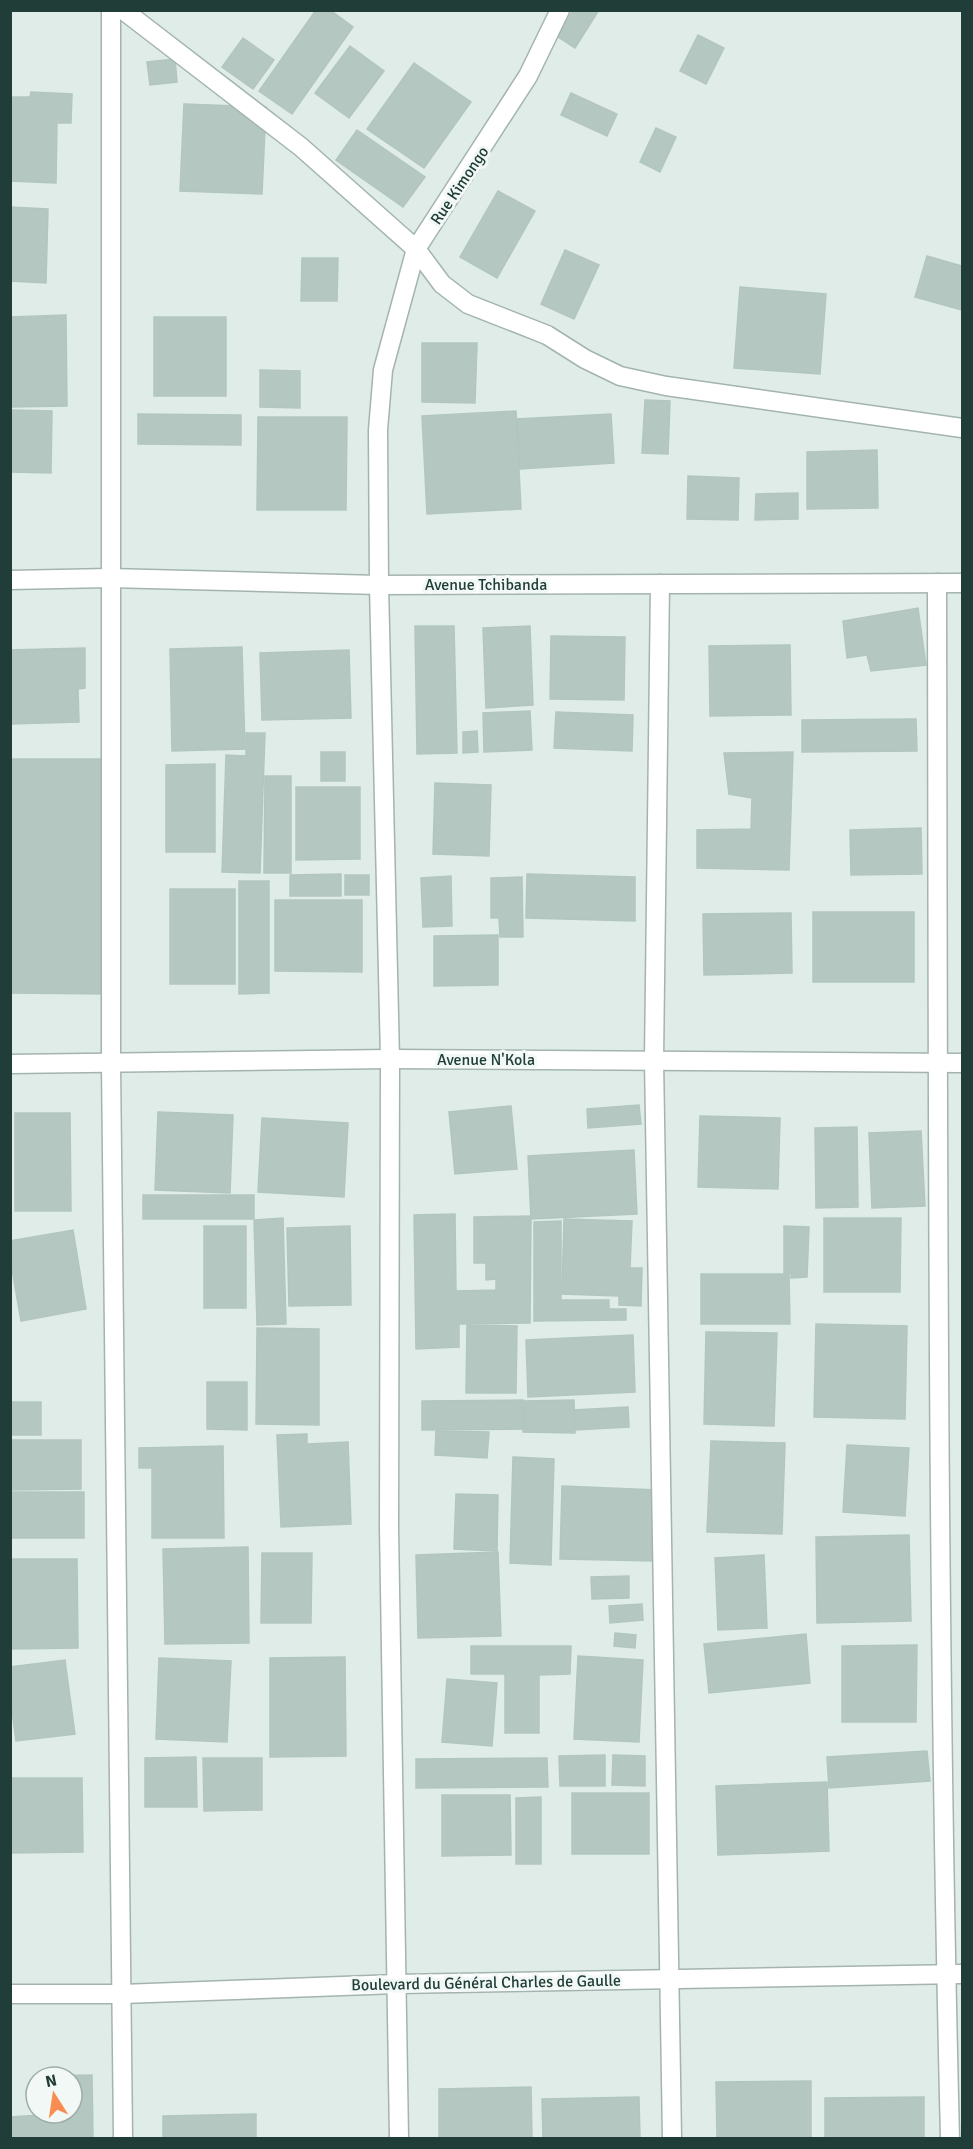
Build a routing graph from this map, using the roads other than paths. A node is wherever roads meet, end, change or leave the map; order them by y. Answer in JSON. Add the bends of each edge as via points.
{"nodes":[{"id":1,"x":111,"y":10,"type":"edge"},
{"id":2,"x":123,"y":10,"type":"edge"},
{"id":3,"x":561,"y":10,"type":"edge"},
{"id":4,"x":416,"y":249,"type":"junction"},
{"id":5,"x":963,"y":428,"type":"edge"},
{"id":6,"x":109,"y":578,"type":"junction"},
{"id":7,"x":10,"y":580,"type":"edge"},
{"id":8,"x":937,"y":583,"type":"junction"},
{"id":9,"x":963,"y":583,"type":"edge"},
{"id":10,"x":660,"y":584,"type":"junction"},
{"id":11,"x":379,"y":585,"type":"junction"},
{"id":12,"x":390,"y":1059,"type":"junction"},
{"id":13,"x":654,"y":1060,"type":"junction"},
{"id":14,"x":963,"y":1063,"type":"edge"},
{"id":15,"x":10,"y":1064,"type":"edge"},
{"id":16,"x":111,"y":1064,"type":"junction"},
{"id":17,"x":938,"y":1064,"type":"junction"},
{"id":18,"x":954,"y":1974,"type":"edge"},
{"id":19,"x":669,"y":1978,"type":"junction"},
{"id":20,"x":397,"y":1984,"type":"junction"},
{"id":21,"x":10,"y":1994,"type":"edge"},
{"id":22,"x":122,"y":1994,"type":"junction"},
{"id":23,"x":123,"y":2139,"type":"edge"},
{"id":24,"x":399,"y":2139,"type":"edge"},
{"id":25,"x":672,"y":2139,"type":"edge"},
{"id":26,"x":950,"y":2139,"type":"edge"}],
"edges":[{"from":1,"to":6,"type":"street"},
{"from":2,"to":4,"type":"street","via":[[301,147]]},
{"from":3,"to":4,"type":"street","name":"Rue Kimongo","via":[[528,76]]},
{"from":4,"to":5,"type":"street","via":[[442,284],[468,304],[547,334],[620,376]]},
{"from":4,"to":11,"type":"street","name":"Rue Kimongo","via":[[383,370],[378,430]]},
{"from":6,"to":7,"type":"street","name":"Avenue Tchibanda"},
{"from":6,"to":11,"type":"street","name":"Avenue Tchibanda"},
{"from":6,"to":16,"type":"street"},
{"from":8,"to":9,"type":"street","name":"Avenue Tchibanda"},
{"from":8,"to":10,"type":"street","name":"Avenue Tchibanda"},
{"from":8,"to":17,"type":"street"},
{"from":10,"to":11,"type":"street","name":"Avenue Tchibanda"},
{"from":10,"to":13,"type":"street"},
{"from":11,"to":12,"type":"street","name":"Rue Kimongo"},
{"from":12,"to":13,"type":"street","name":"Avenue N'Kola"},
{"from":12,"to":16,"type":"street","name":"Avenue N'Kola"},
{"from":12,"to":20,"type":"street","name":"Rue Kimongo","via":[[389,1528]]},
{"from":13,"to":17,"type":"street","name":"Avenue N'Kola"},
{"from":13,"to":19,"type":"street"},
{"from":14,"to":17,"type":"street","name":"Avenue N'Kola"},
{"from":15,"to":16,"type":"street","name":"Avenue N'Kola"},
{"from":16,"to":22,"type":"street"},
{"from":17,"to":18,"type":"street"},
{"from":18,"to":19,"type":"street","name":"Boulevard du Général Charles de Gaulle"},
{"from":18,"to":26,"type":"street"},
{"from":19,"to":20,"type":"street","name":"Boulevard du Général Charles de Gaulle"},
{"from":19,"to":25,"type":"street"},
{"from":20,"to":22,"type":"street","name":"Boulevard du Général Charles de Gaulle"},
{"from":20,"to":24,"type":"street","name":"Rue Kimongo"},
{"from":21,"to":22,"type":"street","name":"Boulevard du Général Charles de Gaulle"},
{"from":22,"to":23,"type":"street"}]}
